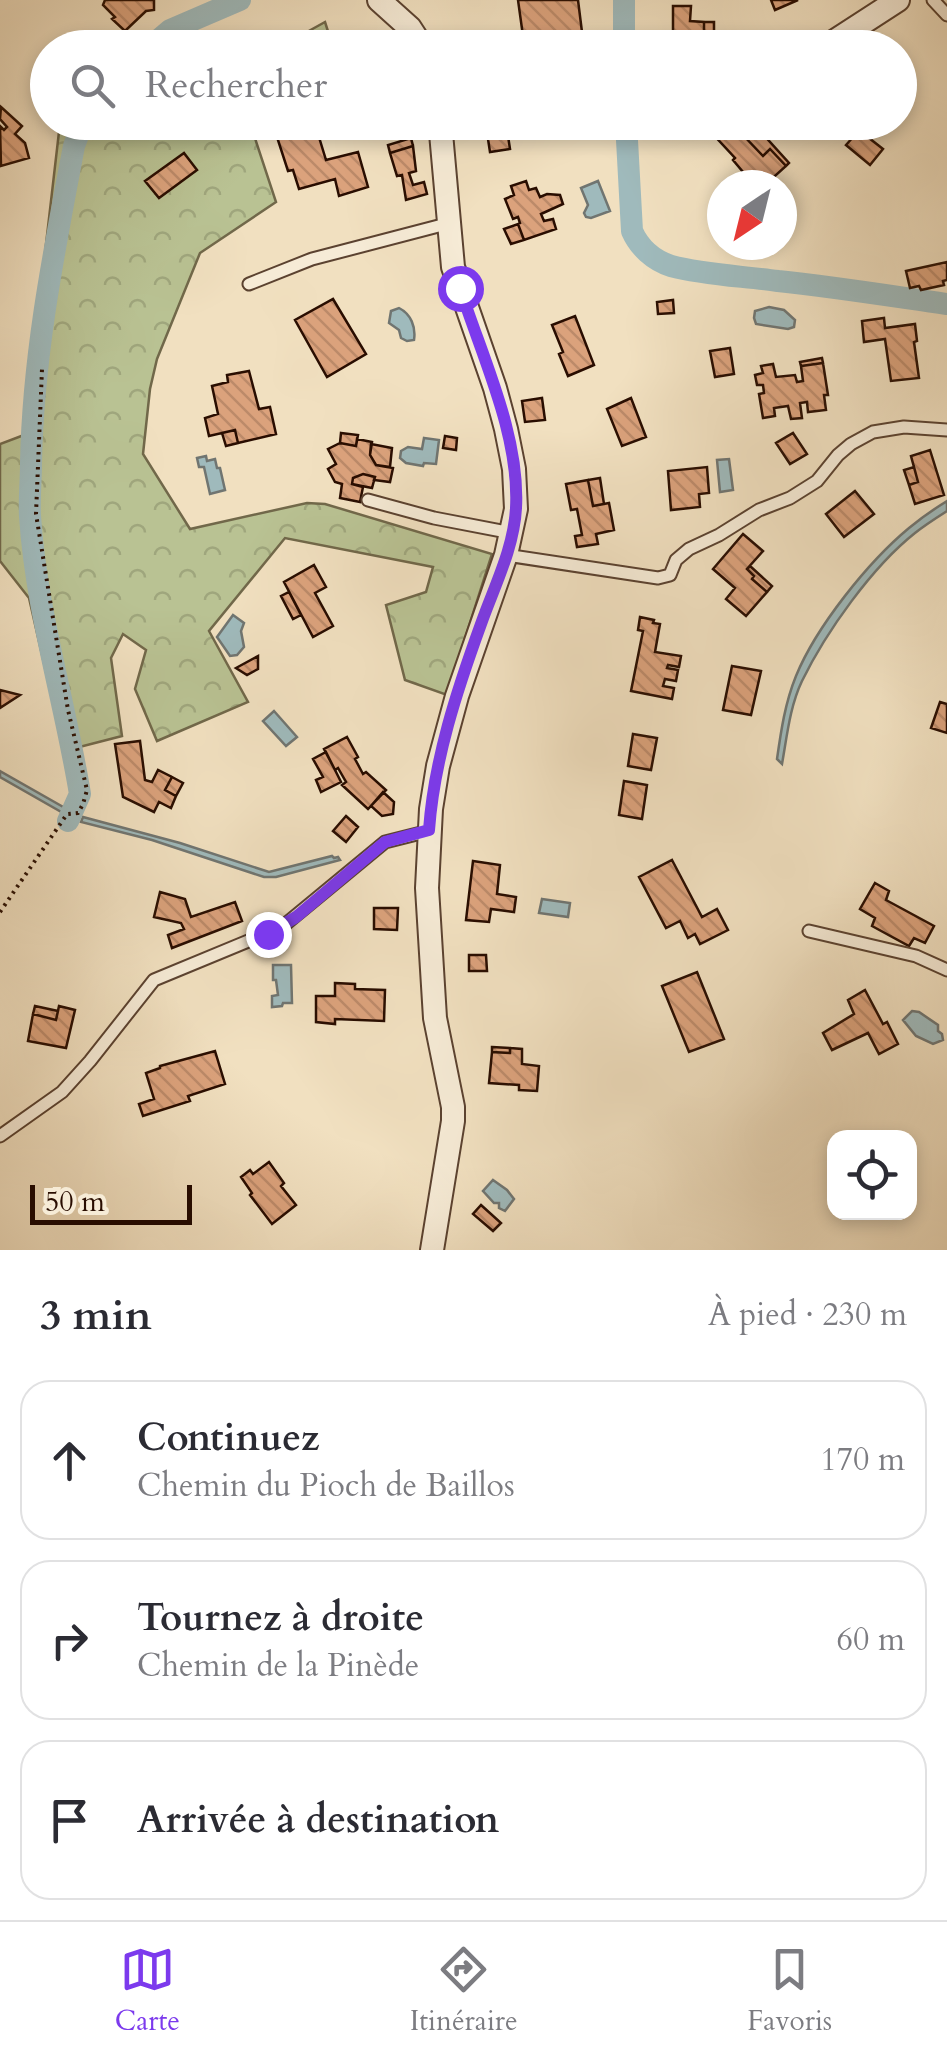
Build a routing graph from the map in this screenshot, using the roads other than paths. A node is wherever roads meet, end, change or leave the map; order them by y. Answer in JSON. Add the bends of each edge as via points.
{"nodes":[{"id":1,"x":379,"y":0,"type":"edge"},
{"id":2,"x":898,"y":0,"type":"edge"},
{"id":3,"x":934,"y":0,"type":"edge"},
{"id":4,"x":947,"y":15,"type":"edge"},
{"id":5,"x":411,"y":30,"type":"edge"},
{"id":6,"x":852,"y":30,"type":"edge"},
{"id":7,"x":442,"y":140,"type":"edge"},
{"id":8,"x":450,"y":223,"type":"junction"},
{"id":9,"x":249,"y":284,"type":"dead end"},
{"id":10,"x":947,"y":430,"type":"edge"},
{"id":11,"x":368,"y":500,"type":"dead end"},
{"id":12,"x":509,"y":544,"type":"junction"},
{"id":13,"x":429,"y":830,"type":"junction"},
{"id":14,"x":808,"y":930,"type":"dead end"},
{"id":15,"x":947,"y":970,"type":"edge"},
{"id":16,"x":0,"y":1136,"type":"edge"},
{"id":17,"x":432,"y":1250,"type":"edge"}],
"edges":[{"from":1,"to":5,"type":"street"},
{"from":2,"to":6,"type":"street"},
{"from":3,"to":4,"type":"lane"},
{"from":7,"to":8,"type":"street"},
{"from":8,"to":9,"type":"lane"},
{"from":8,"to":12,"type":"street","via":[[454,267],[514,469]]},
{"from":10,"to":12,"type":"lane","via":[[873,432],[790,498],[689,549],[670,575],[658,578]]},
{"from":11,"to":12,"type":"lane"},
{"from":12,"to":13,"type":"street","via":[[457,696]]},
{"from":13,"to":16,"type":"lane","via":[[385,842],[282,927],[154,980],[62,1092]]},
{"from":13,"to":17,"type":"street","via":[[434,1018],[453,1107]]},
{"from":14,"to":15,"type":"lane"}]}
